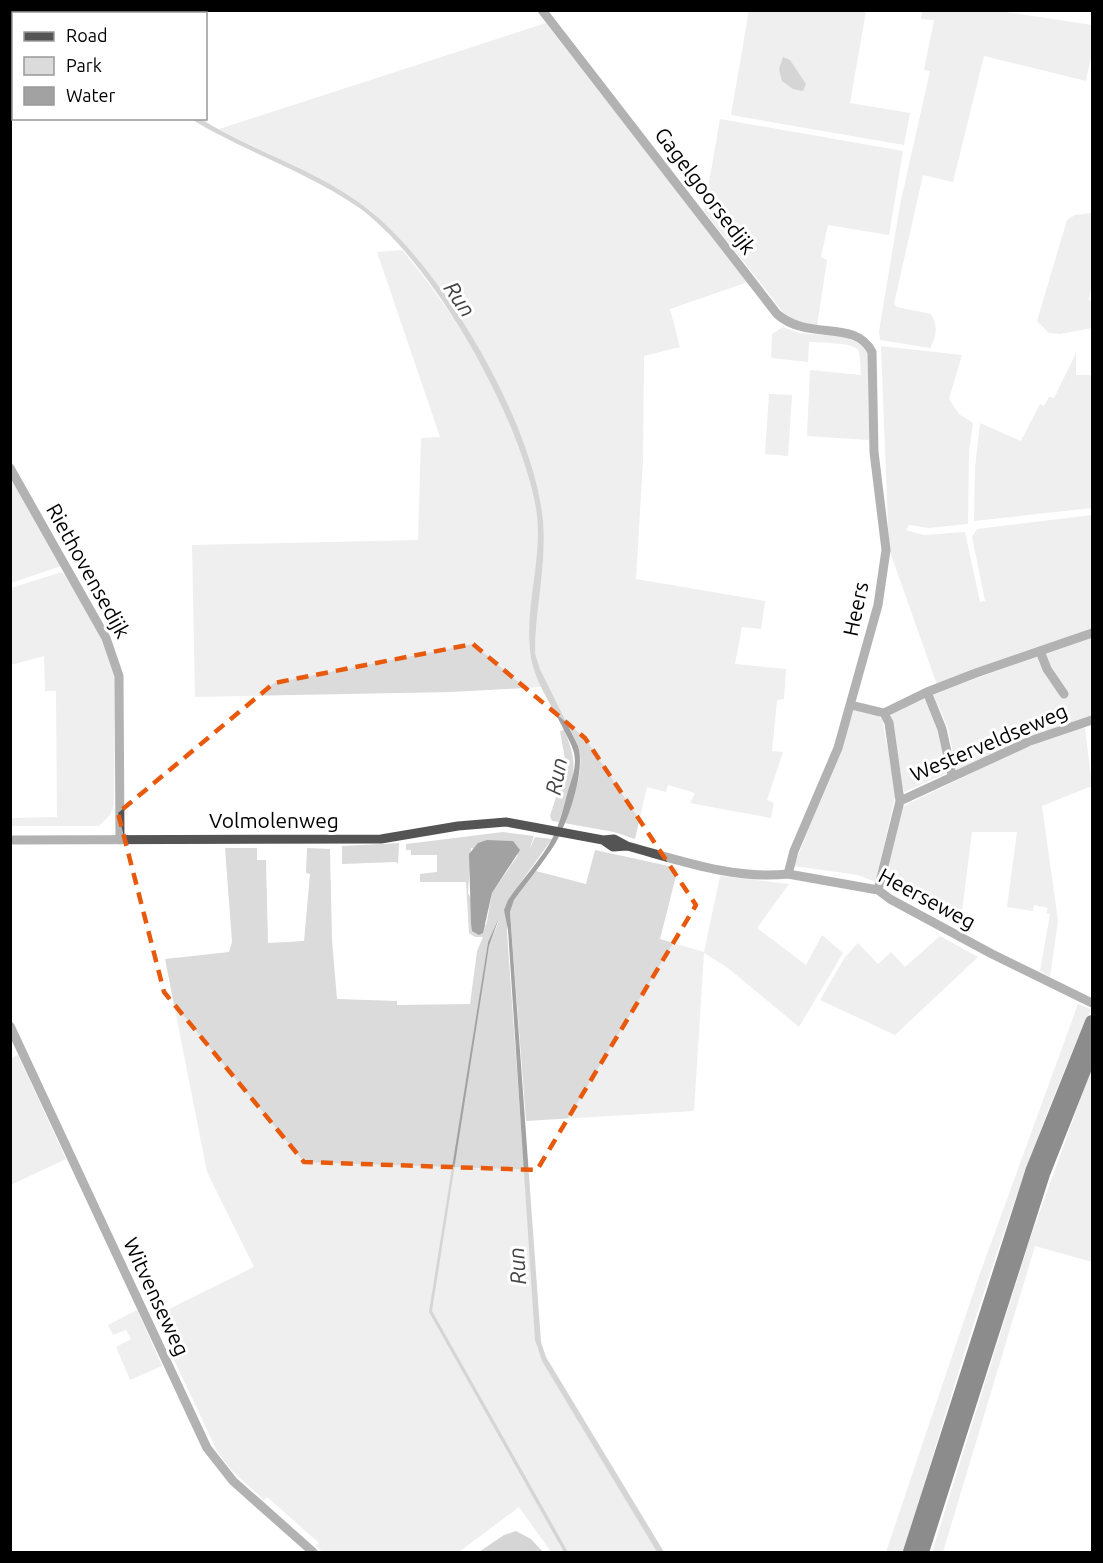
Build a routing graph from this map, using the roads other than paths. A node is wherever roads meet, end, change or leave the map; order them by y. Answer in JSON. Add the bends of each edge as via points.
{"nodes":[{"id":1,"x":542,"y":10,"type":"edge"},
{"id":2,"x":871,"y":344,"type":"joint"},
{"id":3,"x":10,"y":468,"type":"edge"},
{"id":4,"x":1092,"y":633,"type":"edge"},
{"id":5,"x":1040,"y":651,"type":"junction"},
{"id":6,"x":927,"y":692,"type":"junction"},
{"id":7,"x":1064,"y":694,"type":"dead end"},
{"id":8,"x":851,"y":705,"type":"junction"},
{"id":9,"x":884,"y":713,"type":"junction"},
{"id":10,"x":1092,"y":720,"type":"edge"},
{"id":11,"x":952,"y":775,"type":"junction"},
{"id":12,"x":900,"y":801,"type":"junction"},
{"id":13,"x":535,"y":826,"type":"joint"},
{"id":14,"x":10,"y":840,"type":"edge"},
{"id":15,"x":120,"y":840,"type":"junction"},
{"id":16,"x":788,"y":874,"type":"junction"},
{"id":17,"x":878,"y":890,"type":"junction"},
{"id":18,"x":1092,"y":1003,"type":"edge"},
{"id":19,"x":1092,"y":1022,"type":"edge"},
{"id":20,"x":10,"y":1026,"type":"edge"},
{"id":21,"x":1092,"y":1050,"type":"edge"},
{"id":22,"x":313,"y":1552,"type":"edge"},
{"id":23,"x":910,"y":1552,"type":"edge"},
{"id":24,"x":922,"y":1552,"type":"edge"}],
"edges":[{"from":1,"to":2,"type":"street","name":"Gagelgoorsedijk","via":[[777,314],[795,327],[854,334]]},
{"from":2,"to":8,"type":"street","name":"Heers","via":[[874,452],[886,550],[878,605]]},
{"from":3,"to":15,"type":"street","name":"Riethovensedijk","via":[[106,638],[115,662],[119,676]]},
{"from":4,"to":5,"type":"street"},
{"from":5,"to":6,"type":"street"},
{"from":5,"to":7,"type":"street"},
{"from":6,"to":9,"type":"street"},
{"from":6,"to":11,"type":"street","via":[[942,729]]},
{"from":8,"to":9,"type":"street"},
{"from":8,"to":16,"type":"street","name":"Heers"},
{"from":9,"to":12,"type":"street","via":[[889,723]]},
{"from":10,"to":11,"type":"street","name":"Westerveldseweg","via":[[1030,741]]},
{"from":11,"to":12,"type":"street","name":"Westerveldseweg"},
{"from":12,"to":17,"type":"street"},
{"from":13,"to":15,"type":"street","name":"Volmolenweg","via":[[489,822],[381,839]]},
{"from":13,"to":16,"type":"street","name":"Heerseweg","via":[[720,870],[777,877]]},
{"from":14,"to":15,"type":"street","name":"Volmolenweg"},
{"from":16,"to":17,"type":"street","name":"Heerseweg"},
{"from":17,"to":18,"type":"street","name":"Heerseweg","via":[[992,954]]},
{"from":19,"to":23,"type":"highway","via":[[1033,1169]]},
{"from":20,"to":22,"type":"street","name":"Witvenseweg","via":[[207,1448],[233,1481]]},
{"from":21,"to":24,"type":"highway","via":[[1042,1174]]}]}
